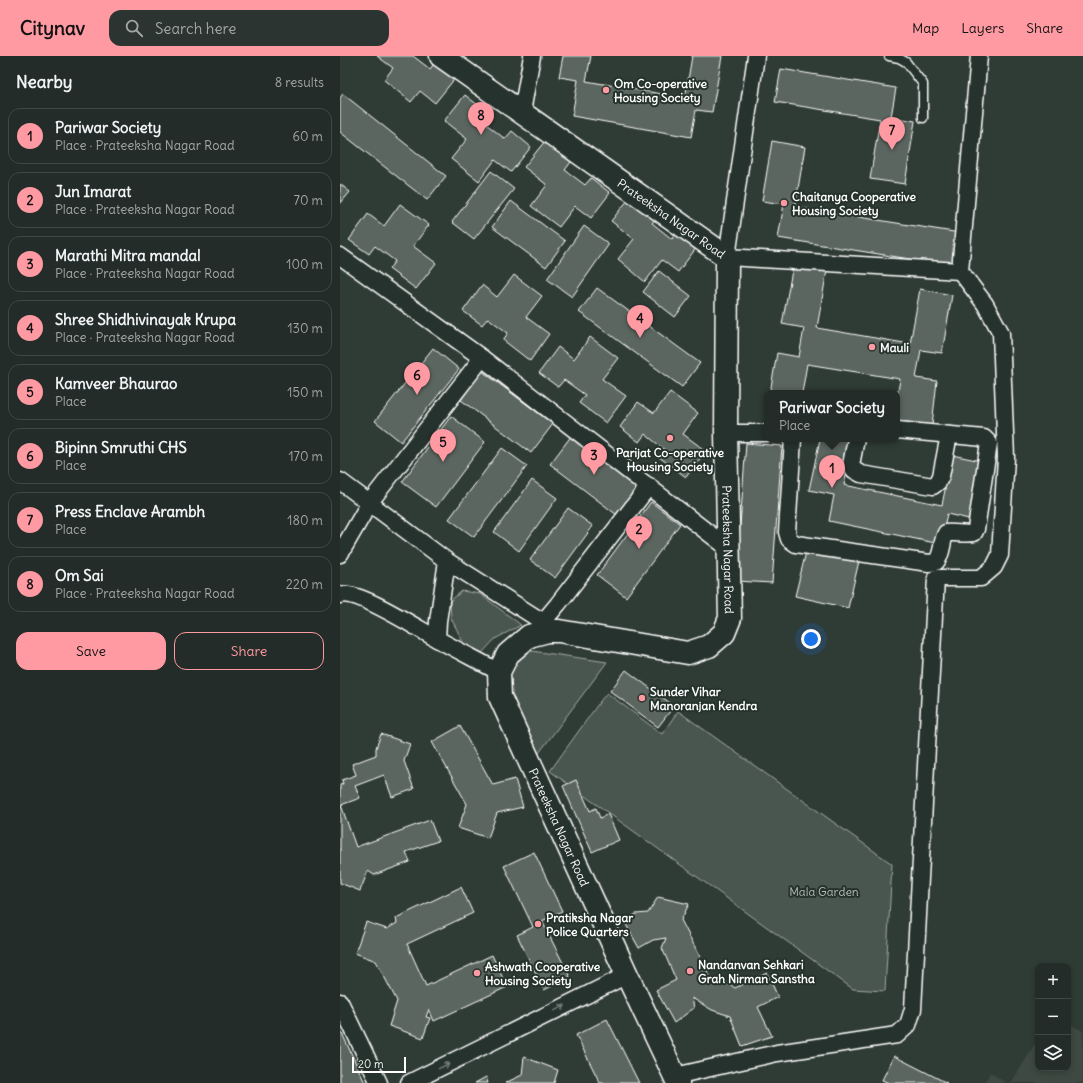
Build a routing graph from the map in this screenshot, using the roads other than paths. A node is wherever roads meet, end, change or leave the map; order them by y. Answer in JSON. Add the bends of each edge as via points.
{"nodes":[{"id":1,"x":441,"y":56,"type":"edge"},
{"id":2,"x":532,"y":56,"type":"edge"},
{"id":3,"x":756,"y":56,"type":"edge"},
{"id":4,"x":889,"y":56,"type":"edge"},
{"id":5,"x":979,"y":56,"type":"edge"},
{"id":6,"x":522,"y":112,"type":"junction"},
{"id":7,"x":923,"y":118,"type":"dead end"},
{"id":8,"x":340,"y":256,"type":"edge"},
{"id":9,"x":727,"y":257,"type":"junction"},
{"id":10,"x":960,"y":271,"type":"junction"},
{"id":11,"x":482,"y":358,"type":"junction"},
{"id":12,"x":900,"y":430,"type":"edge"},
{"id":13,"x":726,"y":433,"type":"junction"},
{"id":14,"x":764,"y":433,"type":"edge"},
{"id":15,"x":949,"y":435,"type":"junction"},
{"id":16,"x":793,"y":442,"type":"edge"},
{"id":17,"x":855,"y":442,"type":"edge"},
{"id":18,"x":340,"y":481,"type":"edge"},
{"id":19,"x":649,"y":486,"type":"junction"},
{"id":20,"x":370,"y":502,"type":"junction"},
{"id":21,"x":728,"y":548,"type":"junction"},
{"id":22,"x":340,"y":554,"type":"edge"},
{"id":23,"x":448,"y":561,"type":"junction"},
{"id":24,"x":340,"y":595,"type":"edge"},
{"id":25,"x":545,"y":626,"type":"junction"},
{"id":26,"x":438,"y":639,"type":"junction"},
{"id":27,"x":499,"y":672,"type":"junction"},
{"id":28,"x":627,"y":975,"type":"junction"},
{"id":29,"x":340,"y":1002,"type":"edge"},
{"id":30,"x":677,"y":1079,"type":"edge"},
{"id":31,"x":379,"y":1083,"type":"edge"},
{"id":32,"x":409,"y":1083,"type":"edge"}],
"edges":[{"from":1,"to":6,"type":"street","name":"Prateeksha Nagar Road"},
{"from":2,"to":6,"type":"street"},
{"from":3,"to":9,"type":"street"},
{"from":4,"to":7,"type":"lane","via":[[906,62],[923,84]]},
{"from":5,"to":10,"type":"street"},
{"from":6,"to":9,"type":"street","name":"Prateeksha Nagar Road"},
{"from":8,"to":11,"type":"street"},
{"from":9,"to":10,"type":"street"},
{"from":9,"to":13,"type":"street","name":"Prateeksha Nagar Road"},
{"from":10,"to":30,"type":"street","via":[[985,304],[1001,333],[1006,458],[1000,555],[994,567],[981,578],[936,578],[913,1009],[908,1025],[898,1035],[777,1053]]},
{"from":11,"to":19,"type":"street"},
{"from":11,"to":20,"type":"street"},
{"from":12,"to":15,"type":"street"},
{"from":13,"to":14,"type":"street"},
{"from":13,"to":21,"type":"street","name":"Prateeksha Nagar Road"},
{"from":15,"to":16,"type":"street","via":[[984,438],[989,443],[978,521],[974,533],[946,533],[940,558],[929,563],[796,544],[789,539],[786,532]]},
{"from":15,"to":17,"type":"street","via":[[941,476],[933,486],[860,474],[851,465]]},
{"from":18,"to":20,"type":"street"},
{"from":19,"to":21,"type":"street"},
{"from":19,"to":25,"type":"street","via":[[558,604]]},
{"from":20,"to":22,"type":"street"},
{"from":20,"to":23,"type":"street"},
{"from":21,"to":25,"type":"street","name":"Prateeksha Nagar Road","via":[[730,618],[724,633],[709,646],[688,653],[559,631]]},
{"from":23,"to":25,"type":"street"},
{"from":23,"to":26,"type":"street","via":[[438,621]]},
{"from":24,"to":26,"type":"street","via":[[343,593],[363,599]]},
{"from":25,"to":27,"type":"street","name":"Prateeksha Nagar Road","via":[[508,654]]},
{"from":26,"to":27,"type":"street"},
{"from":27,"to":28,"type":"street","name":"Prateeksha Nagar Road","via":[[500,697]]},
{"from":28,"to":30,"type":"street","name":"Prateeksha Nagar Road"},
{"from":32,"to":28,"type":"street","one_way":true},
{"from":29,"to":31,"type":"street"}]}
